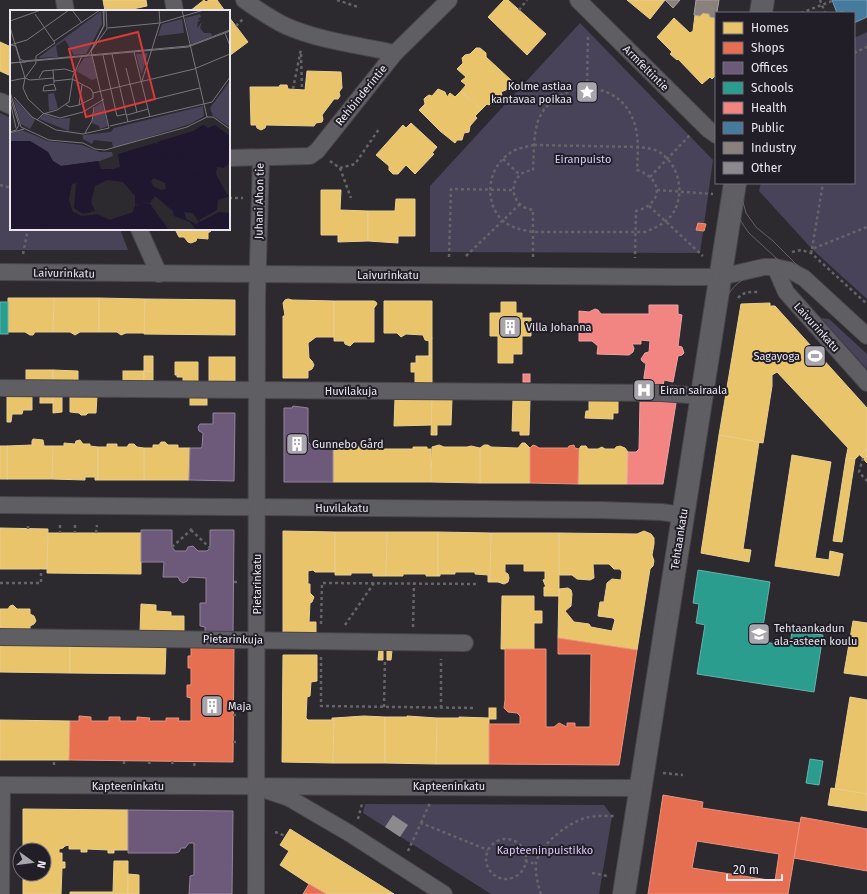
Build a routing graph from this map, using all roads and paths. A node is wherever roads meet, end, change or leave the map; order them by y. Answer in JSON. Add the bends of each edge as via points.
{"nodes":[{"id":1,"x":64,"y":0,"type":"edge"},
{"id":2,"x":173,"y":0,"type":"edge"},
{"id":3,"x":244,"y":0,"type":"edge"},
{"id":4,"x":337,"y":0,"type":"edge"},
{"id":5,"x":449,"y":0,"type":"edge"},
{"id":6,"x":527,"y":0,"type":"edge"},
{"id":7,"x":578,"y":0,"type":"edge"},
{"id":8,"x":763,"y":0,"type":"edge"},
{"id":9,"x":820,"y":0,"type":"edge"},
{"id":10,"x":832,"y":1,"type":"edge"},
{"id":11,"x":821,"y":4,"type":"junction"},
{"id":12,"x":358,"y":8,"type":"dead end"},
{"id":13,"x":66,"y":10,"type":"edge"},
{"id":14,"x":175,"y":10,"type":"edge"},
{"id":15,"x":519,"y":10,"type":"dead end"},
{"id":16,"x":761,"y":12,"type":"edge"},
{"id":17,"x":803,"y":12,"type":"edge"},
{"id":18,"x":825,"y":12,"type":"edge"},
{"id":19,"x":588,"y":26,"type":"dead end"},
{"id":20,"x":867,"y":47,"type":"edge"},
{"id":21,"x":855,"y":53,"type":"edge"},
{"id":22,"x":394,"y":54,"type":"junction"},
{"id":23,"x":587,"y":88,"type":"junction"},
{"id":24,"x":293,"y":89,"type":"dead end"},
{"id":25,"x":302,"y":90,"type":"dead end"},
{"id":26,"x":0,"y":101,"type":"edge"},
{"id":27,"x":10,"y":106,"type":"edge"},
{"id":28,"x":379,"y":128,"type":"dead end"},
{"id":29,"x":691,"y":133,"type":"dead end"},
{"id":30,"x":715,"y":134,"type":"edge"},
{"id":31,"x":534,"y":145,"type":"junction"},
{"id":32,"x":638,"y":147,"type":"junction"},
{"id":33,"x":317,"y":151,"type":"junction"},
{"id":34,"x":230,"y":158,"type":"edge"},
{"id":35,"x":260,"y":158,"type":"junction"},
{"id":36,"x":503,"y":159,"type":"junction"},
{"id":37,"x":667,"y":159,"type":"junction"},
{"id":38,"x":340,"y":168,"type":"junction"},
{"id":39,"x":520,"y":175,"type":"junction"},
{"id":40,"x":650,"y":177,"type":"junction"},
{"id":41,"x":734,"y":184,"type":"edge"},
{"id":42,"x":823,"y":184,"type":"edge"},
{"id":43,"x":0,"y":185,"type":"edge"},
{"id":44,"x":10,"y":188,"type":"edge"},
{"id":45,"x":490,"y":189,"type":"junction"},
{"id":46,"x":513,"y":190,"type":"junction"},
{"id":47,"x":657,"y":190,"type":"junction"},
{"id":48,"x":680,"y":191,"type":"junction"},
{"id":49,"x":715,"y":194,"type":"dead end"},
{"id":50,"x":351,"y":198,"type":"dead end"},
{"id":51,"x":520,"y":204,"type":"junction"},
{"id":52,"x":649,"y":206,"type":"junction"},
{"id":53,"x":503,"y":220,"type":"junction"},
{"id":54,"x":666,"y":222,"type":"junction"},
{"id":55,"x":867,"y":227,"type":"edge"},
{"id":56,"x":28,"y":230,"type":"edge"},
{"id":57,"x":139,"y":230,"type":"edge"},
{"id":58,"x":533,"y":232,"type":"junction"},
{"id":59,"x":636,"y":233,"type":"junction"},
{"id":60,"x":812,"y":249,"type":"junction"},
{"id":61,"x":23,"y":254,"type":"dead end"},
{"id":62,"x":466,"y":256,"type":"dead end"},
{"id":63,"x":449,"y":257,"type":"dead end"},
{"id":64,"x":533,"y":257,"type":"dead end"},
{"id":65,"x":635,"y":258,"type":"dead end"},
{"id":66,"x":704,"y":258,"type":"dead end"},
{"id":67,"x":775,"y":267,"type":"junction"},
{"id":68,"x":0,"y":272,"type":"edge"},
{"id":69,"x":159,"y":274,"type":"junction"},
{"id":70,"x":258,"y":275,"type":"junction"},
{"id":71,"x":720,"y":276,"type":"junction"},
{"id":72,"x":759,"y":292,"type":"dead end"},
{"id":73,"x":737,"y":300,"type":"dead end"},
{"id":74,"x":867,"y":304,"type":"edge"},
{"id":75,"x":867,"y":336,"type":"edge"},
{"id":76,"x":867,"y":383,"type":"edge"},
{"id":77,"x":0,"y":388,"type":"edge"},
{"id":78,"x":257,"y":391,"type":"junction"},
{"id":79,"x":702,"y":396,"type":"junction"},
{"id":80,"x":863,"y":458,"type":"dead end"},
{"id":81,"x":867,"y":480,"type":"edge"},
{"id":82,"x":0,"y":505,"type":"edge"},
{"id":83,"x":257,"y":507,"type":"junction"},
{"id":84,"x":683,"y":515,"type":"junction"},
{"id":85,"x":28,"y":524,"type":"dead end"},
{"id":86,"x":60,"y":525,"type":"dead end"},
{"id":87,"x":74,"y":525,"type":"dead end"},
{"id":88,"x":97,"y":525,"type":"dead end"},
{"id":89,"x":191,"y":526,"type":"dead end"},
{"id":90,"x":28,"y":528,"type":"dead end"},
{"id":91,"x":191,"y":530,"type":"junction"},
{"id":92,"x":60,"y":533,"type":"dead end"},
{"id":93,"x":75,"y":533,"type":"dead end"},
{"id":94,"x":96,"y":533,"type":"dead end"},
{"id":95,"x":172,"y":547,"type":"dead end"},
{"id":96,"x":210,"y":548,"type":"dead end"},
{"id":97,"x":41,"y":569,"type":"dead end"},
{"id":98,"x":234,"y":582,"type":"dead end"},
{"id":99,"x":238,"y":582,"type":"dead end"},
{"id":100,"x":0,"y":583,"type":"edge"},
{"id":101,"x":374,"y":583,"type":"junction"},
{"id":102,"x":414,"y":583,"type":"junction"},
{"id":103,"x":478,"y":584,"type":"dead end"},
{"id":104,"x":0,"y":637,"type":"edge"},
{"id":105,"x":257,"y":640,"type":"junction"},
{"id":106,"x":327,"y":641,"type":"junction"},
{"id":107,"x":385,"y":642,"type":"junction"},
{"id":108,"x":413,"y":642,"type":"junction"},
{"id":109,"x":442,"y":642,"type":"junction"},
{"id":110,"x":465,"y":643,"type":"dead end"},
{"id":111,"x":384,"y":707,"type":"junction"},
{"id":112,"x":441,"y":708,"type":"junction"},
{"id":113,"x":475,"y":708,"type":"dead end"},
{"id":114,"x":233,"y":715,"type":"dead end"},
{"id":115,"x":238,"y":715,"type":"dead end"},
{"id":116,"x":233,"y":742,"type":"dead end"},
{"id":117,"x":238,"y":742,"type":"dead end"},
{"id":118,"x":54,"y":760,"type":"dead end"},
{"id":119,"x":124,"y":761,"type":"dead end"},
{"id":120,"x":149,"y":761,"type":"dead end"},
{"id":121,"x":172,"y":762,"type":"dead end"},
{"id":122,"x":195,"y":762,"type":"dead end"},
{"id":123,"x":54,"y":765,"type":"dead end"},
{"id":124,"x":124,"y":765,"type":"dead end"},
{"id":125,"x":150,"y":766,"type":"dead end"},
{"id":126,"x":173,"y":766,"type":"dead end"},
{"id":127,"x":194,"y":766,"type":"dead end"},
{"id":128,"x":662,"y":772,"type":"dead end"},
{"id":129,"x":683,"y":775,"type":"dead end"},
{"id":130,"x":1,"y":785,"type":"edge"},
{"id":131,"x":364,"y":786,"type":"junction"},
{"id":132,"x":257,"y":787,"type":"junction"},
{"id":133,"x":640,"y":788,"type":"junction"},
{"id":134,"x":430,"y":801,"type":"dead end"},
{"id":135,"x":616,"y":816,"type":"dead end"},
{"id":136,"x":421,"y":823,"type":"junction"},
{"id":137,"x":275,"y":832,"type":"dead end"},
{"id":138,"x":349,"y":833,"type":"junction"},
{"id":139,"x":286,"y":836,"type":"dead end"},
{"id":140,"x":488,"y":850,"type":"junction"},
{"id":141,"x":408,"y":851,"type":"dead end"},
{"id":142,"x":525,"y":861,"type":"junction"},
{"id":143,"x":536,"y":864,"type":"junction"},
{"id":144,"x":592,"y":873,"type":"dead end"},
{"id":145,"x":607,"y":876,"type":"dead end"},
{"id":146,"x":1,"y":894,"type":"edge"},
{"id":147,"x":256,"y":894,"type":"edge"},
{"id":148,"x":444,"y":894,"type":"edge"},
{"id":149,"x":541,"y":894,"type":"edge"},
{"id":150,"x":624,"y":894,"type":"edge"}],
"edges":[{"from":1,"to":13,"type":"street"},
{"from":2,"to":14,"type":"street"},
{"from":3,"to":22,"type":"street","via":[[285,26],[306,34]]},
{"from":4,"to":12,"type":"path"},
{"from":5,"to":22,"type":"street","name":"Rehbinderintie"},
{"from":6,"to":15,"type":"path"},
{"from":7,"to":30,"type":"street","name":"Armfeltintie"},
{"from":8,"to":16,"type":"street"},
{"from":9,"to":11,"type":"path"},
{"from":10,"to":11,"type":"path"},
{"from":11,"to":17,"type":"path"},
{"from":11,"to":18,"type":"path"},
{"from":19,"to":23,"type":"path"},
{"from":20,"to":21,"type":"path"},
{"from":22,"to":33,"type":"street","name":"Rehbinderintie"},
{"from":23,"to":31,"type":"path","via":[[569,91],[544,110],[538,121]]},
{"from":23,"to":32,"type":"path","via":[[612,95],[629,111],[638,136]]},
{"from":24,"to":25,"type":"path","via":[[301,50]]},
{"from":26,"to":27,"type":"street"},
{"from":28,"to":38,"type":"path","via":[[355,164]]},
{"from":29,"to":37,"type":"path"},
{"from":31,"to":32,"type":"path"},
{"from":31,"to":36,"type":"path","via":[[511,152]]},
{"from":31,"to":39,"type":"path","via":[[534,170]]},
{"from":32,"to":37,"type":"path","via":[[651,149]]},
{"from":32,"to":40,"type":"path","via":[[637,170]]},
{"from":33,"to":35,"type":"street","via":[[310,156]]},
{"from":33,"to":38,"type":"path"},
{"from":34,"to":35,"type":"street","name":"Juhani Ahon tie"},
{"from":35,"to":70,"type":"street","name":"Juhani Ahon tie"},
{"from":36,"to":39,"type":"path"},
{"from":36,"to":45,"type":"path","via":[[496,168]]},
{"from":37,"to":40,"type":"path"},
{"from":37,"to":48,"type":"path","via":[[679,180]]},
{"from":38,"to":50,"type":"path"},
{"from":39,"to":46,"type":"path"},
{"from":40,"to":47,"type":"path","via":[[655,181]]},
{"from":41,"to":71,"type":"street","name":"Tehtaankatu"},
{"from":42,"to":60,"type":"path"},
{"from":43,"to":44,"type":"path"},
{"from":45,"to":46,"type":"path"},
{"from":45,"to":53,"type":"path","via":[[492,203]]},
{"from":45,"to":63,"type":"path","via":[[451,189]]},
{"from":46,"to":51,"type":"path"},
{"from":47,"to":48,"type":"path"},
{"from":47,"to":52,"type":"path","via":[[654,201]]},
{"from":48,"to":49,"type":"path"},
{"from":48,"to":54,"type":"path","via":[[672,215]]},
{"from":51,"to":53,"type":"path"},
{"from":51,"to":58,"type":"path","via":[[533,210]]},
{"from":52,"to":54,"type":"path"},
{"from":52,"to":59,"type":"path","via":[[636,211]]},
{"from":53,"to":58,"type":"path","via":[[510,226]]},
{"from":53,"to":62,"type":"path"},
{"from":54,"to":59,"type":"path","via":[[645,232]]},
{"from":54,"to":66,"type":"path"},
{"from":55,"to":60,"type":"path"},
{"from":56,"to":61,"type":"path"},
{"from":57,"to":69,"type":"street"},
{"from":58,"to":59,"type":"path"},
{"from":58,"to":64,"type":"path"},
{"from":59,"to":65,"type":"path"},
{"from":60,"to":74,"type":"path","via":[[811,253]]},
{"from":67,"to":71,"type":"street","name":"Laivurinkatu"},
{"from":67,"to":75,"type":"street","name":"Laivurinkatu","via":[[789,270],[804,278]]},
{"from":67,"to":76,"type":"street","name":"Laivurinkatu","via":[[786,292]]},
{"from":68,"to":69,"type":"street","name":"Laivurinkatu"},
{"from":69,"to":70,"type":"street","name":"Laivurinkatu"},
{"from":70,"to":71,"type":"street","name":"Laivurinkatu"},
{"from":70,"to":78,"type":"street","name":"Pietarinkatu"},
{"from":71,"to":79,"type":"street","name":"Tehtaankatu"},
{"from":72,"to":73,"type":"path","via":[[747,292],[740,295]]},
{"from":77,"to":78,"type":"street","name":"Huvilakuja"},
{"from":78,"to":79,"type":"street","name":"Huvilakuja","via":[[668,393]]},
{"from":78,"to":83,"type":"street","name":"Pietarinkatu"},
{"from":79,"to":84,"type":"street","name":"Tehtaankatu"},
{"from":80,"to":81,"type":"path","via":[[859,472]]},
{"from":82,"to":83,"type":"street","name":"Huvilakatu"},
{"from":83,"to":84,"type":"street","name":"Huvilakatu","via":[[599,510]]},
{"from":83,"to":105,"type":"street","name":"Pietarinkatu"},
{"from":84,"to":133,"type":"street","name":"Tehtaankatu"},
{"from":85,"to":90,"type":"path"},
{"from":86,"to":92,"type":"path"},
{"from":87,"to":93,"type":"path"},
{"from":88,"to":94,"type":"path"},
{"from":89,"to":91,"type":"path"},
{"from":91,"to":95,"type":"path"},
{"from":91,"to":96,"type":"path"},
{"from":97,"to":100,"type":"path","via":[[41,583]]},
{"from":98,"to":99,"type":"path"},
{"from":101,"to":102,"type":"path"},
{"from":101,"to":106,"type":"path"},
{"from":101,"to":106,"type":"path","via":[[322,583]]},
{"from":102,"to":103,"type":"path"},
{"from":102,"to":108,"type":"path"},
{"from":104,"to":105,"type":"street","name":"Pietarinkuja"},
{"from":105,"to":106,"type":"street","name":"Pietarinkuja"},
{"from":105,"to":132,"type":"street","name":"Pietarinkatu"},
{"from":106,"to":107,"type":"street","name":"Pietarinkuja"},
{"from":106,"to":111,"type":"path","via":[[321,706]]},
{"from":107,"to":108,"type":"street","name":"Pietarinkuja"},
{"from":107,"to":111,"type":"path"},
{"from":108,"to":109,"type":"street","name":"Pietarinkuja"},
{"from":109,"to":110,"type":"street","name":"Pietarinkuja"},
{"from":109,"to":112,"type":"path"},
{"from":111,"to":112,"type":"path"},
{"from":112,"to":113,"type":"path"},
{"from":114,"to":115,"type":"path"},
{"from":116,"to":117,"type":"path"},
{"from":118,"to":123,"type":"path"},
{"from":119,"to":124,"type":"path"},
{"from":120,"to":125,"type":"path"},
{"from":121,"to":126,"type":"path"},
{"from":122,"to":127,"type":"path"},
{"from":128,"to":129,"type":"path"},
{"from":130,"to":132,"type":"street","name":"Kapteeninkatu"},
{"from":130,"to":146,"type":"street"},
{"from":131,"to":132,"type":"street","name":"Kapteeninkatu"},
{"from":131,"to":133,"type":"street","name":"Kapteeninkatu"},
{"from":131,"to":138,"type":"path","via":[[364,799],[358,818]]},
{"from":132,"to":138,"type":"street","name":"Kapteeninkatu","via":[[289,798]]},
{"from":132,"to":147,"type":"street","name":"Pietarinkatu"},
{"from":133,"to":150,"type":"street","name":"Tehtaankatu"},
{"from":134,"to":136,"type":"path"},
{"from":135,"to":143,"type":"path","via":[[585,818],[569,826],[554,836],[542,850]]},
{"from":136,"to":140,"type":"path"},
{"from":136,"to":141,"type":"path"},
{"from":137,"to":139,"type":"path"},
{"from":138,"to":148,"type":"street","name":"Kapteeninkatu"},
{"from":140,"to":142,"type":"path","via":[[498,841],[516,841],[522,848]]},
{"from":140,"to":142,"type":"path","via":[[487,864],[492,873],[500,878],[515,876],[522,870]]},
{"from":142,"to":143,"type":"path"},
{"from":143,"to":149,"type":"path"},
{"from":144,"to":145,"type":"path"}]}
